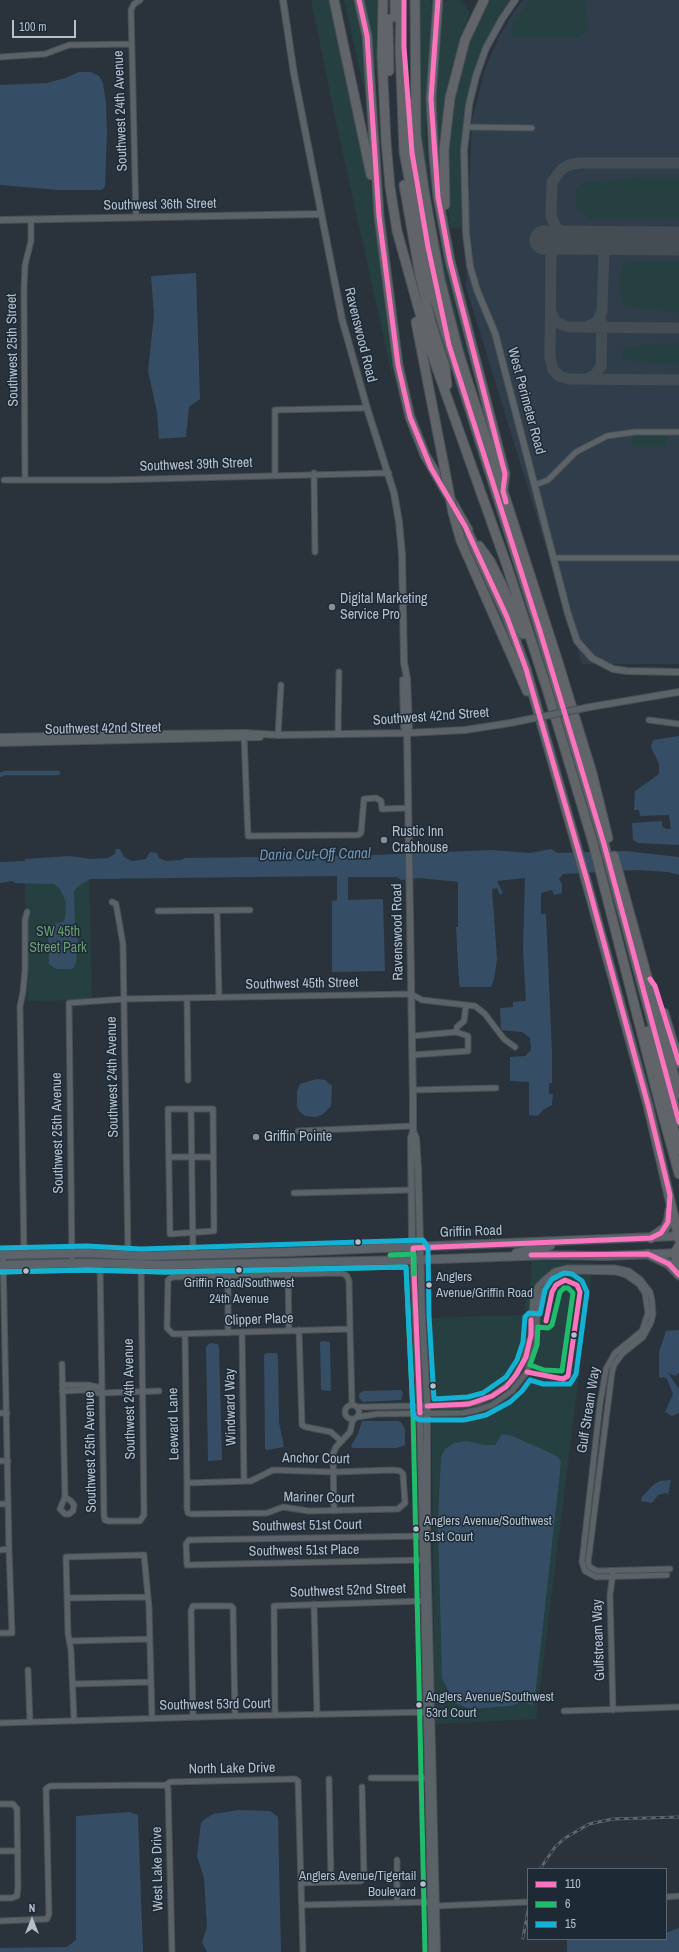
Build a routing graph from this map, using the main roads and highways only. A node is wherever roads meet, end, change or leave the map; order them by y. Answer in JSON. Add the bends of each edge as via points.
{"nodes":[{"id":1,"x":334,"y":0,"type":"edge"},
{"id":2,"x":359,"y":0,"type":"edge"},
{"id":3,"x":377,"y":0,"type":"edge"},
{"id":4,"x":383,"y":0,"type":"edge"},
{"id":5,"x":388,"y":0,"type":"edge"},
{"id":6,"x":395,"y":0,"type":"edge"},
{"id":7,"x":401,"y":0,"type":"edge"},
{"id":8,"x":404,"y":0,"type":"edge"},
{"id":9,"x":415,"y":0,"type":"edge"},
{"id":10,"x":484,"y":0,"type":"edge"},
{"id":11,"x":438,"y":1,"type":"edge"},
{"id":12,"x":382,"y":14,"type":"junction"},
{"id":13,"x":379,"y":216,"type":"junction"},
{"id":14,"x":450,"y":260,"type":"junction"},
{"id":15,"x":406,"y":265,"type":"junction"},
{"id":16,"x":449,"y":345,"type":"junction"},
{"id":17,"x":446,"y":385,"type":"junction"},
{"id":18,"x":502,"y":491,"type":"junction"},
{"id":19,"x":465,"y":526,"type":"junction"},
{"id":20,"x":546,"y":686,"type":"junction"},
{"id":21,"x":543,"y":733,"type":"junction"},
{"id":22,"x":601,"y":843,"type":"junction"},
{"id":23,"x":611,"y":877,"type":"junction"},
{"id":24,"x":648,"y":976,"type":"junction"},
{"id":25,"x":679,"y":1064,"type":"edge"},
{"id":26,"x":679,"y":1094,"type":"edge"},
{"id":27,"x":679,"y":1122,"type":"edge"},
{"id":28,"x":679,"y":1150,"type":"edge"},
{"id":29,"x":679,"y":1174,"type":"edge"},
{"id":30,"x":670,"y":1195,"type":"junction"},
{"id":31,"x":651,"y":1238,"type":"junction"},
{"id":32,"x":588,"y":1241,"type":"junction"},
{"id":33,"x":551,"y":1242,"type":"junction"},
{"id":34,"x":678,"y":1244,"type":"edge"},
{"id":35,"x":280,"y":1252,"type":"junction"},
{"id":36,"x":2,"y":1254,"type":"edge"},
{"id":37,"x":230,"y":1254,"type":"junction"},
{"id":38,"x":648,"y":1254,"type":"junction"},
{"id":39,"x":552,"y":1255,"type":"junction"},
{"id":40,"x":504,"y":1256,"type":"junction"},
{"id":41,"x":233,"y":1263,"type":"junction"},
{"id":42,"x":191,"y":1264,"type":"junction"},
{"id":43,"x":2,"y":1265,"type":"edge"},
{"id":44,"x":679,"y":1269,"type":"edge"},
{"id":45,"x":679,"y":1275,"type":"edge"}],
"edges":[{"from":1,"to":13,"type":"highway"},
{"from":2,"to":13,"type":"highway","via":[[366,36]]},
{"from":3,"to":12,"type":"highway"},
{"from":4,"to":12,"type":"highway"},
{"from":5,"to":17,"type":"highway","via":[[389,124],[397,205],[418,296]]},
{"from":6,"to":17,"type":"highway","via":[[396,106],[408,211],[431,322],[445,367]]},
{"from":7,"to":16,"type":"highway","via":[[404,152],[431,287]]},
{"from":8,"to":16,"type":"highway","via":[[404,47],[412,153],[428,247]]},
{"from":9,"to":18,"type":"highway","via":[[416,135],[425,196],[440,279],[459,354]]},
{"from":10,"to":14,"type":"highway","via":[[462,51],[448,114],[444,180]]},
{"from":11,"to":14,"type":"highway","via":[[432,67],[431,117],[438,197]]},
{"from":12,"to":15,"type":"highway","via":[[388,172],[394,217]]},
{"from":13,"to":19,"type":"highway","via":[[398,365],[410,417],[431,468]]},
{"from":14,"to":18,"type":"highway","via":[[506,474]]},
{"from":15,"to":20,"type":"highway","via":[[429,346],[507,566]]},
{"from":15,"to":21,"type":"highway","bridge":true,"via":[[453,513],[461,541]]},
{"from":16,"to":22,"type":"highway","via":[[540,631]]},
{"from":17,"to":22,"type":"highway","via":[[508,560]]},
{"from":18,"to":22,"type":"highway","via":[[590,766]]},
{"from":19,"to":20,"type":"highway","via":[[490,561]]},
{"from":19,"to":21,"type":"highway","via":[[516,640]]},
{"from":20,"to":22,"type":"highway"},
{"from":21,"to":30,"type":"highway","via":[[586,877]]},
{"from":22,"to":23,"type":"highway"},
{"from":22,"to":23,"type":"highway"},
{"from":23,"to":24,"type":"highway"},
{"from":23,"to":27,"type":"highway"},
{"from":23,"to":28,"type":"highway"},
{"from":23,"to":29,"type":"highway","via":[[660,1105]]},
{"from":24,"to":25,"type":"highway","via":[[655,986]]},
{"from":24,"to":26,"type":"highway"},
{"from":30,"to":31,"type":"highway","via":[[668,1222],[661,1232]]},
{"from":30,"to":34,"type":"highway"},
{"from":31,"to":32,"type":"main road","name":"Griffin Road"},
{"from":31,"to":34,"type":"main road","name":"Griffin Road"},
{"from":32,"to":33,"type":"main road","name":"Griffin Road"},
{"from":32,"to":39,"type":"main road","via":[[581,1245],[558,1247]]},
{"from":33,"to":35,"type":"main road","name":"Griffin Road"},
{"from":33,"to":40,"type":"main road","via":[[551,1245],[545,1248]]},
{"from":34,"to":38,"type":"main road","name":"Griffin Road"},
{"from":34,"to":44,"type":"highway"},
{"from":35,"to":37,"type":"main road","name":"Griffin Road"},
{"from":35,"to":41,"type":"main road","via":[[274,1257],[240,1258]]},
{"from":36,"to":37,"type":"main road","name":"Griffin Road"},
{"from":37,"to":42,"type":"main road","via":[[221,1260],[198,1260]]},
{"from":38,"to":39,"type":"main road","name":"Griffin Road"},
{"from":38,"to":45,"type":"highway","via":[[669,1263]]},
{"from":39,"to":40,"type":"main road","name":"Griffin Road"},
{"from":40,"to":41,"type":"main road","name":"Griffin Road"},
{"from":41,"to":42,"type":"main road","name":"Griffin Road"},
{"from":42,"to":43,"type":"main road","name":"Griffin Road"}]}
